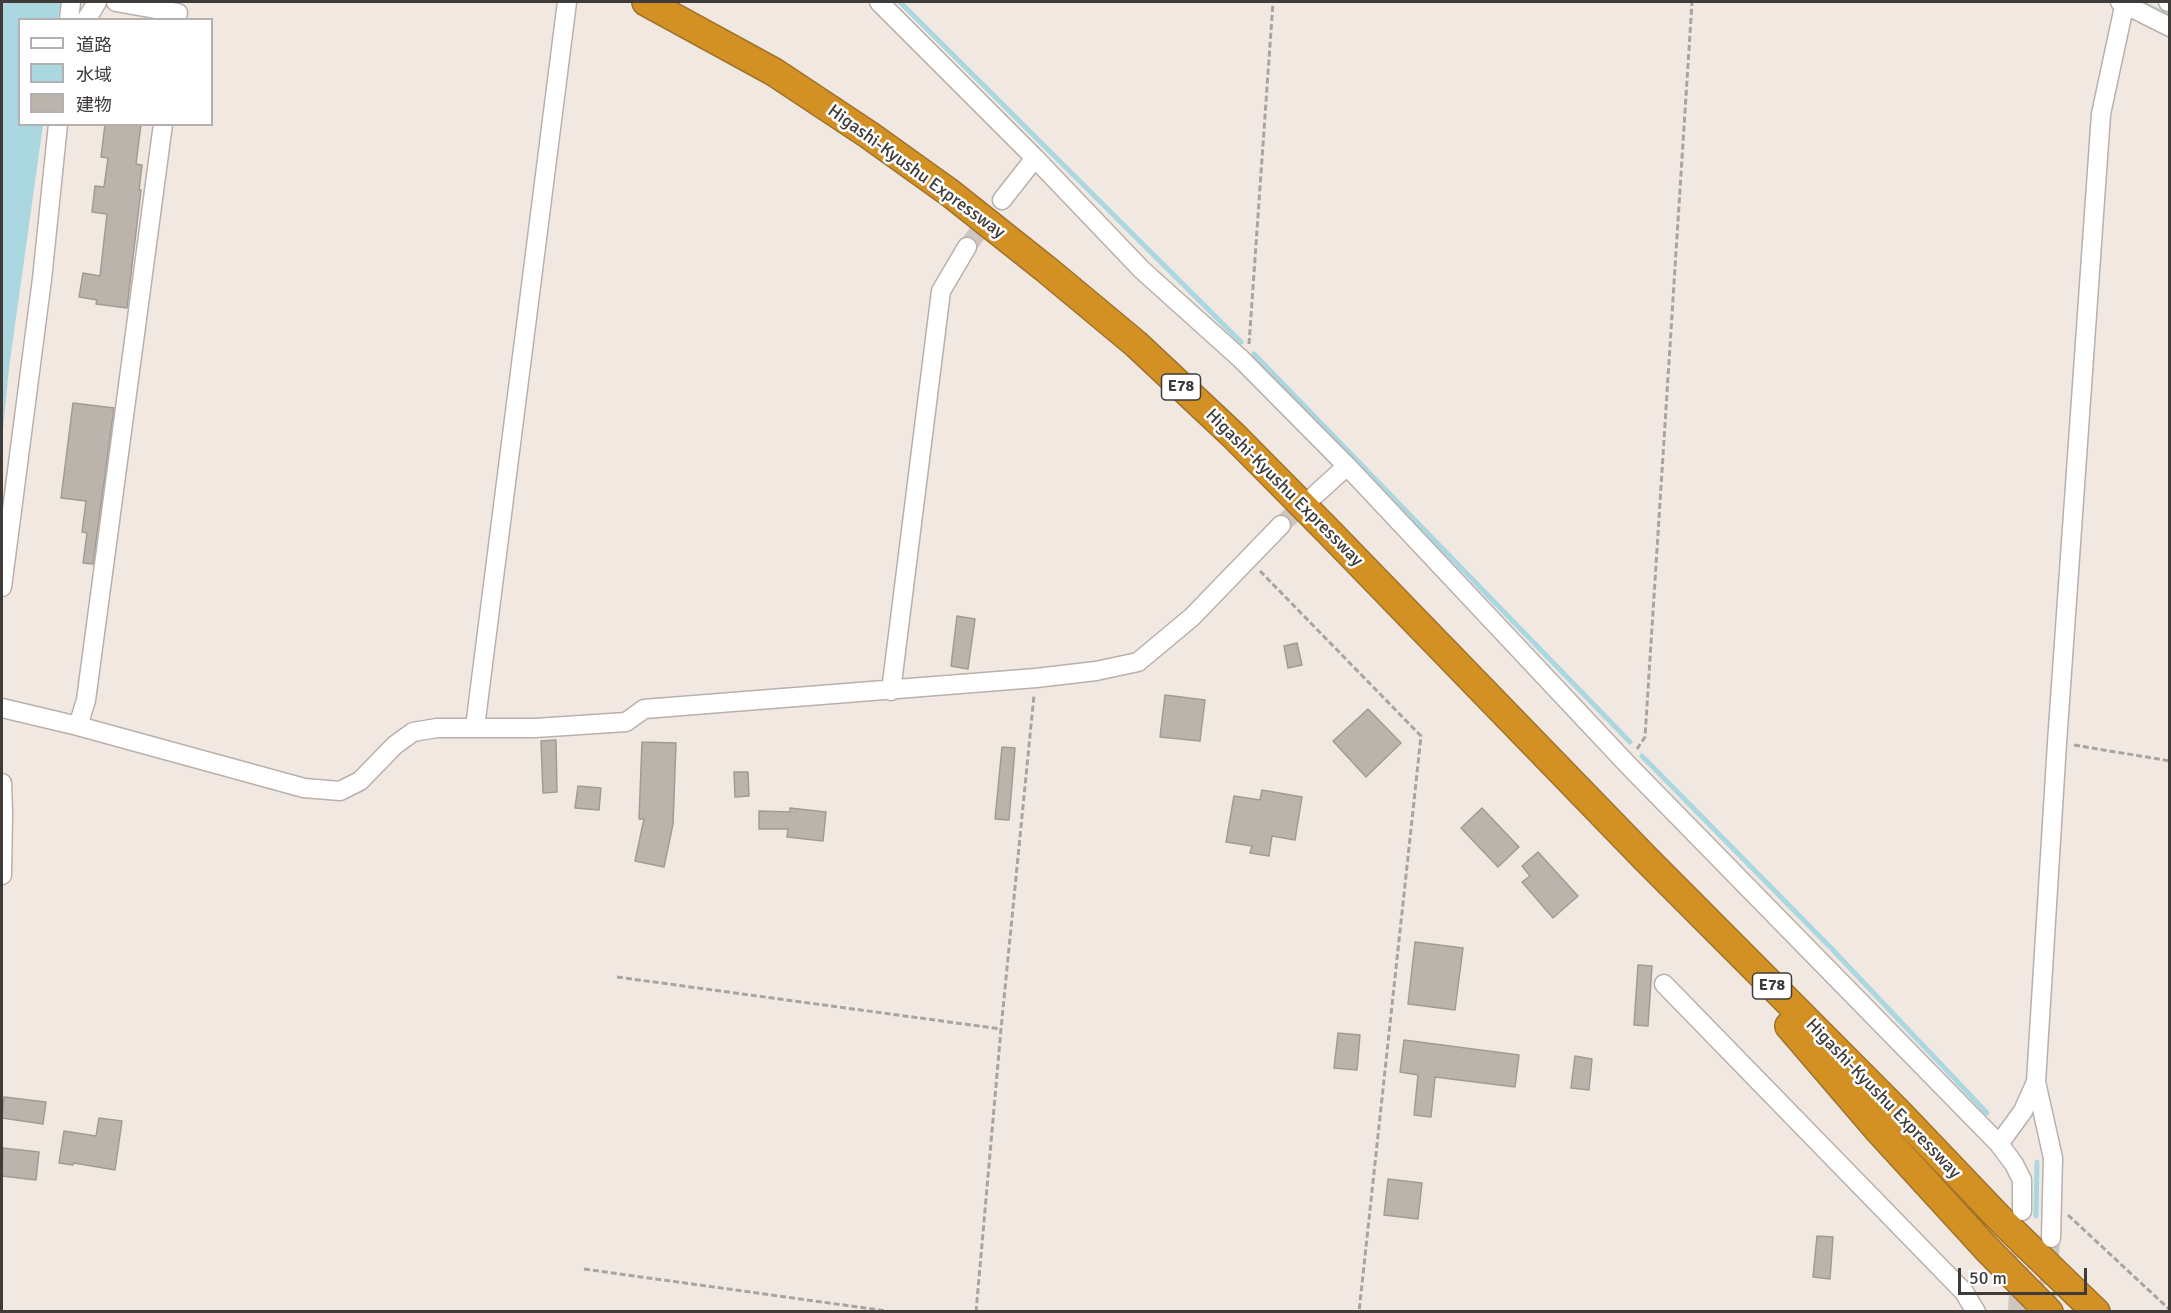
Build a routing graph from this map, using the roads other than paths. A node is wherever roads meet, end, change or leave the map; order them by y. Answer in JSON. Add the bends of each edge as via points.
{"nodes":[{"id":1,"x":71,"y":2,"type":"edge"},
{"id":2,"x":97,"y":2,"type":"edge"},
{"id":3,"x":116,"y":2,"type":"edge"},
{"id":4,"x":567,"y":2,"type":"edge"},
{"id":5,"x":646,"y":2,"type":"edge"},
{"id":6,"x":879,"y":2,"type":"edge"},
{"id":7,"x":2123,"y":2,"type":"edge"},
{"id":8,"x":178,"y":11,"type":"edge"},
{"id":9,"x":69,"y":18,"type":"edge"},
{"id":10,"x":87,"y":18,"type":"edge"},
{"id":11,"x":2169,"y":27,"type":"edge"},
{"id":12,"x":58,"y":126,"type":"edge"},
{"id":13,"x":163,"y":126,"type":"edge"},
{"id":14,"x":1035,"y":158,"type":"junction"},
{"id":15,"x":1002,"y":200,"type":"tunnel mouth"},
{"id":16,"x":967,"y":247,"type":"tunnel mouth"},
{"id":17,"x":1347,"y":466,"type":"junction"},
{"id":18,"x":1315,"y":495,"type":"tunnel mouth"},
{"id":19,"x":1281,"y":525,"type":"tunnel mouth"},
{"id":20,"x":2,"y":587,"type":"edge"},
{"id":21,"x":891,"y":691,"type":"junction"},
{"id":22,"x":2,"y":708,"type":"edge"},
{"id":23,"x":78,"y":726,"type":"junction"},
{"id":24,"x":475,"y":727,"type":"junction"},
{"id":25,"x":2,"y":783,"type":"edge"},
{"id":26,"x":1646,"y":859,"type":"junction"},
{"id":27,"x":2,"y":874,"type":"edge"},
{"id":28,"x":1664,"y":984,"type":"dead end"},
{"id":29,"x":2036,"y":1082,"type":"junction"},
{"id":30,"x":1999,"y":1144,"type":"junction"},
{"id":31,"x":2022,"y":1210,"type":"tunnel mouth"},
{"id":32,"x":2051,"y":1238,"type":"tunnel mouth"},
{"id":33,"x":1976,"y":1311,"type":"edge"},
{"id":34,"x":2049,"y":1311,"type":"edge"},
{"id":35,"x":2096,"y":1311,"type":"edge"}],
"edges":[{"from":1,"to":9,"type":"street"},
{"from":2,"to":10,"type":"street"},
{"from":3,"to":8,"type":"street"},
{"from":4,"to":24,"type":"street"},
{"from":5,"to":26,"type":"highway","name":"Higashi-Kyushu Expressway","number":"E78","via":[[774,72],[869,135],[958,200],[1136,344],[1234,436]]},
{"from":6,"to":14,"type":"street"},
{"from":7,"to":11,"type":"street"},
{"from":7,"to":29,"type":"street","via":[[2101,114]]},
{"from":12,"to":20,"type":"street"},
{"from":13,"to":23,"type":"street","via":[[86,700]]},
{"from":14,"to":15,"type":"street"},
{"from":14,"to":17,"type":"street","via":[[1142,270],[1241,359]]},
{"from":16,"to":21,"type":"street","via":[[940,291]]},
{"from":17,"to":18,"type":"street"},
{"from":17,"to":30,"type":"street","via":[[1628,765]]},
{"from":19,"to":21,"type":"street","via":[[1192,617],[1138,662],[1096,671]]},
{"from":21,"to":24,"type":"street","via":[[644,709],[626,722]]},
{"from":22,"to":23,"type":"street"},
{"from":23,"to":24,"type":"street","via":[[303,788],[340,791],[360,781],[413,732]]},
{"from":25,"to":27,"type":"street"},
{"from":26,"to":34,"type":"highway","name":"Higashi-Kyushu Expressway","number":"E78","via":[[1879,1131]]},
{"from":26,"to":35,"type":"highway","name":"Higashi-Kyushu Expressway","number":"E78","via":[[2004,1223]]},
{"from":28,"to":33,"type":"street","via":[[1964,1292]]},
{"from":29,"to":30,"type":"street","via":[[2023,1111]]},
{"from":29,"to":32,"type":"street","via":[[2053,1158]]},
{"from":30,"to":31,"type":"street","via":[[2022,1180]]}]}
